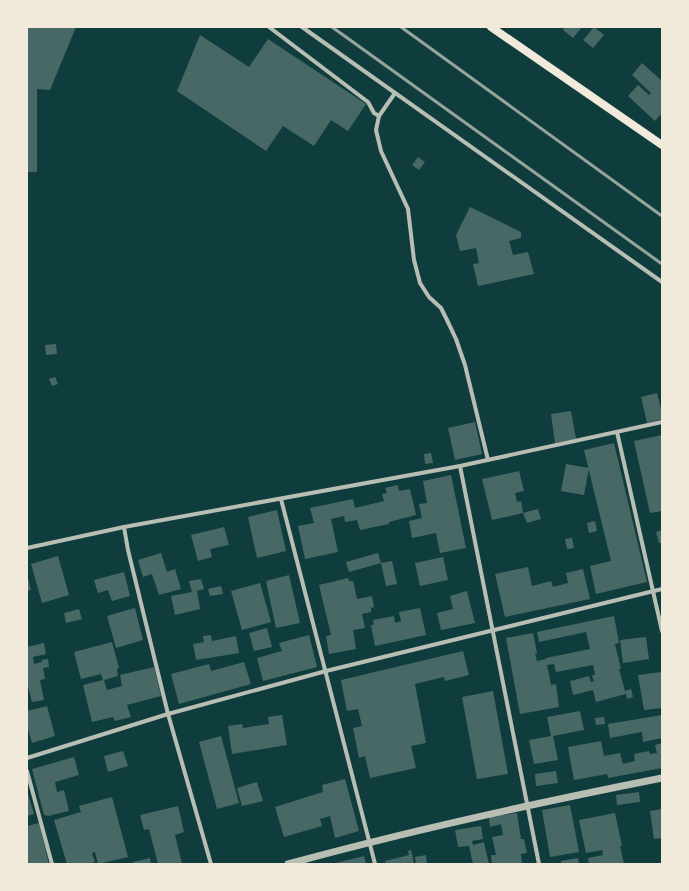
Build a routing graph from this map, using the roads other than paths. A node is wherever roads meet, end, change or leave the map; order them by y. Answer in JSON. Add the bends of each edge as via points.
{"nodes":[{"id":1,"x":269,"y":27,"type":"edge"},
{"id":2,"x":302,"y":27,"type":"edge"},
{"id":3,"x":490,"y":27,"type":"edge"},
{"id":4,"x":395,"y":92,"type":"junction"},
{"id":5,"x":378,"y":116,"type":"junction"},
{"id":6,"x":662,"y":145,"type":"edge"},
{"id":7,"x":662,"y":282,"type":"edge"},
{"id":8,"x":662,"y":422,"type":"edge"},
{"id":9,"x":617,"y":432,"type":"junction"},
{"id":10,"x":488,"y":460,"type":"junction"},
{"id":11,"x":460,"y":466,"type":"junction"},
{"id":12,"x":281,"y":499,"type":"junction"},
{"id":13,"x":124,"y":527,"type":"junction"},
{"id":14,"x":27,"y":548,"type":"edge"},
{"id":15,"x":662,"y":589,"type":"edge"},
{"id":16,"x":653,"y":591,"type":"junction"},
{"id":17,"x":493,"y":631,"type":"junction"},
{"id":18,"x":662,"y":631,"type":"edge"},
{"id":19,"x":326,"y":671,"type":"junction"},
{"id":20,"x":168,"y":714,"type":"junction"},
{"id":21,"x":27,"y":758,"type":"edge"},
{"id":22,"x":27,"y":771,"type":"edge"},
{"id":23,"x":662,"y":778,"type":"edge"},
{"id":24,"x":527,"y":805,"type":"junction"},
{"id":25,"x":369,"y":842,"type":"junction"},
{"id":26,"x":52,"y":864,"type":"edge"},
{"id":27,"x":211,"y":864,"type":"edge"},
{"id":28,"x":288,"y":864,"type":"edge"},
{"id":29,"x":375,"y":864,"type":"edge"},
{"id":30,"x":539,"y":864,"type":"edge"}],
"edges":[{"from":1,"to":5,"type":"street","via":[[368,102]]},
{"from":2,"to":4,"type":"street"},
{"from":3,"to":6,"type":"main road"},
{"from":4,"to":5,"type":"street"},
{"from":4,"to":7,"type":"street"},
{"from":5,"to":10,"type":"street","via":[[376,130],[381,151],[408,209],[414,260],[420,283],[441,308],[456,339],[465,365]]},
{"from":8,"to":9,"type":"street"},
{"from":9,"to":10,"type":"street"},
{"from":9,"to":16,"type":"street"},
{"from":10,"to":11,"type":"street"},
{"from":11,"to":12,"type":"street"},
{"from":11,"to":17,"type":"street"},
{"from":12,"to":13,"type":"street"},
{"from":12,"to":19,"type":"street"},
{"from":13,"to":14,"type":"street"},
{"from":13,"to":20,"type":"street"},
{"from":15,"to":16,"type":"street"},
{"from":16,"to":17,"type":"street"},
{"from":16,"to":18,"type":"street"},
{"from":17,"to":19,"type":"street"},
{"from":17,"to":24,"type":"street"},
{"from":19,"to":20,"type":"street"},
{"from":19,"to":25,"type":"street"},
{"from":20,"to":21,"type":"street"},
{"from":20,"to":27,"type":"street"},
{"from":22,"to":26,"type":"street"},
{"from":23,"to":24,"type":"street"},
{"from":24,"to":25,"type":"street"},
{"from":24,"to":30,"type":"street"},
{"from":25,"to":28,"type":"street"},
{"from":25,"to":29,"type":"street"}]}
